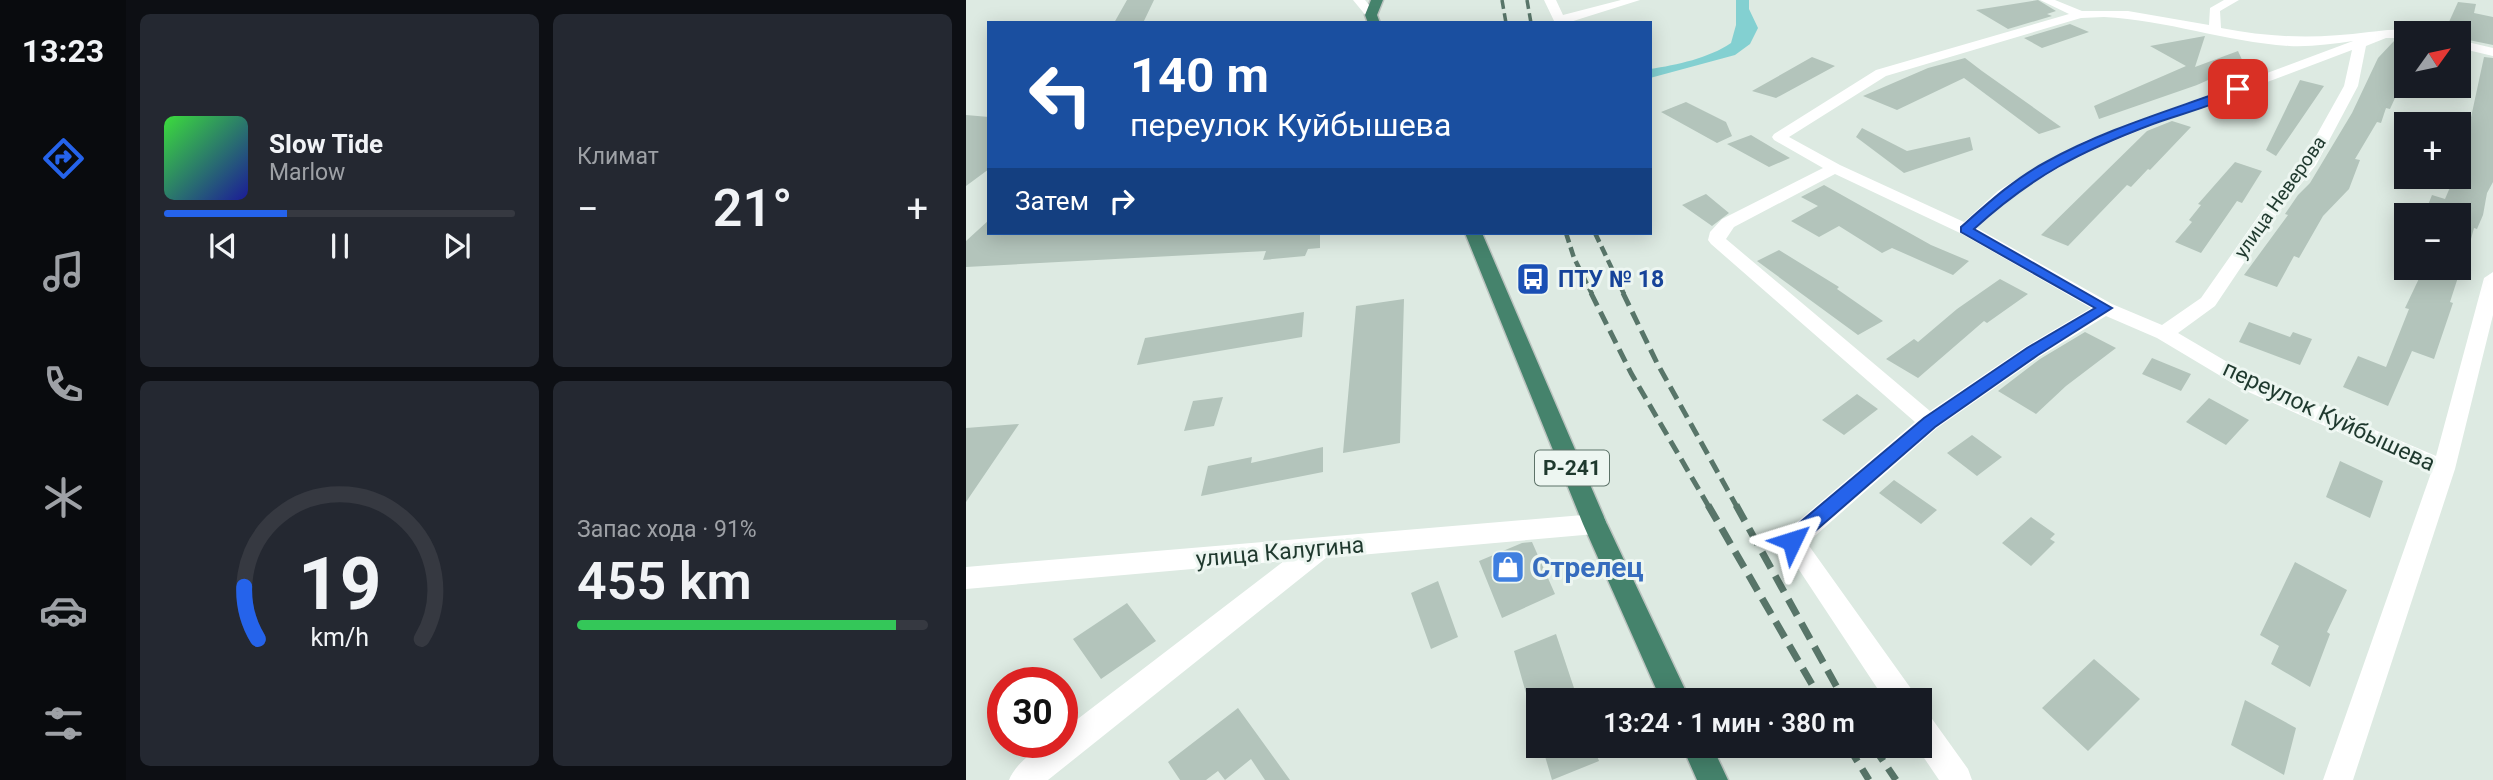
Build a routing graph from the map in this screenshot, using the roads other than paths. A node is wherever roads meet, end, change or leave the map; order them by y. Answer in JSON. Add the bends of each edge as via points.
{"nodes":[{"id":1,"x":1359,"y":0,"type":"edge"},
{"id":2,"x":1377,"y":0,"type":"edge"},
{"id":3,"x":1550,"y":0,"type":"edge"},
{"id":4,"x":1633,"y":0,"type":"edge"},
{"id":5,"x":2046,"y":0,"type":"edge"},
{"id":6,"x":2233,"y":0,"type":"edge"},
{"id":7,"x":2080,"y":15,"type":"junction"},
{"id":8,"x":1373,"y":19,"type":"edge"},
{"id":9,"x":1560,"y":21,"type":"edge"},
{"id":10,"x":2215,"y":31,"type":"junction"},
{"id":11,"x":2384,"y":34,"type":"junction"},
{"id":12,"x":2394,"y":34,"type":"edge"},
{"id":13,"x":2360,"y":44,"type":"junction"},
{"id":14,"x":2471,"y":46,"type":"edge"},
{"id":15,"x":2493,"y":51,"type":"edge"},
{"id":16,"x":1835,"y":168,"type":"junction"},
{"id":17,"x":1966,"y":229,"type":"junction"},
{"id":18,"x":1474,"y":235,"type":"edge"},
{"id":19,"x":2493,"y":278,"type":"edge"},
{"id":20,"x":2105,"y":308,"type":"junction"},
{"id":21,"x":2164,"y":333,"type":"junction"},
{"id":22,"x":1929,"y":422,"type":"junction"},
{"id":23,"x":2444,"y":469,"type":"junction"},
{"id":24,"x":1595,"y":524,"type":"junction"},
{"id":25,"x":1317,"y":550,"type":"junction"},
{"id":26,"x":966,"y":578,"type":"edge"},
{"id":27,"x":1670,"y":688,"type":"edge"},
{"id":28,"x":1894,"y":688,"type":"edge"},
{"id":29,"x":1932,"y":744,"type":"edge"},
{"id":30,"x":1703,"y":758,"type":"edge"},
{"id":31,"x":1024,"y":780,"type":"edge"},
{"id":32,"x":1713,"y":780,"type":"edge"},
{"id":33,"x":1957,"y":780,"type":"edge"},
{"id":34,"x":2338,"y":780,"type":"edge"}],
"edges":[{"from":1,"to":8,"type":"street"},
{"from":2,"to":8,"type":"highway"},
{"from":3,"to":9,"type":"street"},
{"from":4,"to":9,"type":"street"},
{"from":5,"to":7,"type":"street"},
{"from":6,"to":10,"type":"street","via":[[2214,10]]},
{"from":7,"to":10,"type":"street","via":[[2129,15]]},
{"from":7,"to":16,"type":"street","name":"переулок Куйбышева","via":[[1881,74],[1779,137]]},
{"from":10,"to":11,"type":"street","via":[[2279,42]]},
{"from":11,"to":12,"type":"street"},
{"from":11,"to":13,"type":"street"},
{"from":13,"to":17,"type":"street","via":[[2092,143],[2004,194]]},
{"from":13,"to":21,"type":"street","name":"улица Неверова","via":[[2351,86],[2308,165],[2208,302]]},
{"from":14,"to":15,"type":"street"},
{"from":16,"to":17,"type":"street","name":"переулок Куйбышева"},
{"from":16,"to":22,"type":"street","via":[[1728,223],[1717,240]]},
{"from":17,"to":20,"type":"street","name":"переулок Куйбышева"},
{"from":18,"to":24,"type":"highway","number":"Р-241"},
{"from":19,"to":23,"type":"street","name":"переулок Куйбышева"},
{"from":20,"to":21,"type":"street","name":"переулок Куйбышева"},
{"from":20,"to":22,"type":"street"},
{"from":21,"to":23,"type":"street","name":"переулок Куйбышева","via":[[2251,385]]},
{"from":22,"to":28,"type":"street","via":[[1792,541]]},
{"from":23,"to":34,"type":"street"},
{"from":24,"to":25,"type":"street","name":"улица Калугина"},
{"from":24,"to":27,"type":"highway","number":"Р-241"},
{"from":25,"to":26,"type":"street","name":"улица Калугина"},
{"from":25,"to":31,"type":"street"},
{"from":29,"to":33,"type":"street"},
{"from":30,"to":32,"type":"highway"}]}
